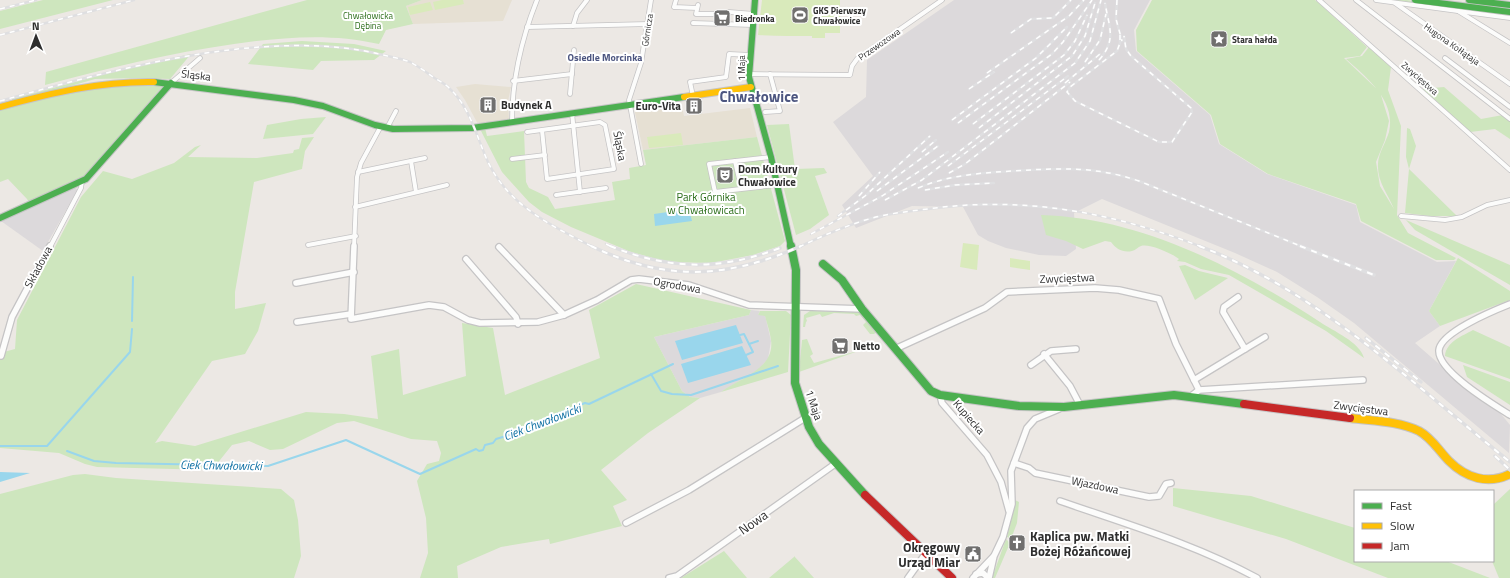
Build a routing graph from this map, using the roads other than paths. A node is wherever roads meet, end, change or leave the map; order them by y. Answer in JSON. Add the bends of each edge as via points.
{"nodes":[{"id":1,"x":536,"y":0,"type":"edge"},
{"id":2,"x":587,"y":0,"type":"edge"},
{"id":3,"x":651,"y":0,"type":"edge"},
{"id":4,"x":676,"y":0,"type":"edge"},
{"id":5,"x":755,"y":0,"type":"edge"},
{"id":6,"x":942,"y":0,"type":"edge"},
{"id":7,"x":1319,"y":0,"type":"edge"},
{"id":8,"x":1356,"y":0,"type":"edge"},
{"id":9,"x":1376,"y":0,"type":"edge"},
{"id":10,"x":1415,"y":0,"type":"edge"},
{"id":11,"x":1445,"y":0,"type":"edge"},
{"id":12,"x":1469,"y":0,"type":"edge"},
{"id":13,"x":1503,"y":0,"type":"edge"},
{"id":14,"x":1510,"y":1,"type":"edge"},
{"id":15,"x":1395,"y":3,"type":"junction"},
{"id":16,"x":1510,"y":5,"type":"edge"},
{"id":17,"x":1510,"y":8,"type":"edge"},
{"id":18,"x":1458,"y":11,"type":"junction"},
{"id":19,"x":1510,"y":12,"type":"edge"},
{"id":20,"x":754,"y":14,"type":"junction"},
{"id":21,"x":1510,"y":18,"type":"edge"},
{"id":22,"x":693,"y":23,"type":"dead end"},
{"id":23,"x":648,"y":24,"type":"junction"},
{"id":24,"x":753,"y":25,"type":"junction"},
{"id":25,"x":573,"y":26,"type":"junction"},
{"id":26,"x":527,"y":27,"type":"junction"},
{"id":27,"x":1510,"y":43,"type":"edge"},
{"id":28,"x":574,"y":50,"type":"dead end"},
{"id":29,"x":750,"y":55,"type":"junction"},
{"id":30,"x":200,"y":58,"type":"dead end"},
{"id":31,"x":1445,"y":58,"type":"dead end"},
{"id":32,"x":572,"y":74,"type":"junction"},
{"id":33,"x":749,"y":74,"type":"junction"},
{"id":34,"x":770,"y":74,"type":"junction"},
{"id":35,"x":512,"y":81,"type":"junction"},
{"id":36,"x":171,"y":83,"type":"junction"},
{"id":37,"x":1510,"y":84,"type":"edge"},
{"id":38,"x":751,"y":87,"type":"junction"},
{"id":39,"x":570,"y":94,"type":"dead end"},
{"id":40,"x":693,"y":96,"type":"junction"},
{"id":41,"x":629,"y":105,"type":"junction"},
{"id":42,"x":0,"y":107,"type":"edge"},
{"id":43,"x":1510,"y":107,"type":"edge"},
{"id":44,"x":396,"y":111,"type":"dead end"},
{"id":45,"x":765,"y":112,"type":"dead end"},
{"id":46,"x":572,"y":113,"type":"junction"},
{"id":47,"x":1510,"y":119,"type":"edge"},
{"id":48,"x":512,"y":122,"type":"junction"},
{"id":49,"x":417,"y":126,"type":"dead end"},
{"id":50,"x":572,"y":126,"type":"junction"},
{"id":51,"x":384,"y":127,"type":"junction"},
{"id":52,"x":463,"y":128,"type":"junction"},
{"id":53,"x":542,"y":130,"type":"junction"},
{"id":54,"x":527,"y":132,"type":"dead end"},
{"id":55,"x":545,"y":155,"type":"junction"},
{"id":56,"x":771,"y":157,"type":"junction"},
{"id":57,"x":425,"y":158,"type":"dead end"},
{"id":58,"x":512,"y":158,"type":"dead end"},
{"id":59,"x":411,"y":161,"type":"junction"},
{"id":60,"x":735,"y":161,"type":"junction"},
{"id":61,"x":641,"y":164,"type":"dead end"},
{"id":62,"x":1510,"y":170,"type":"edge"},
{"id":63,"x":358,"y":172,"type":"junction"},
{"id":64,"x":578,"y":174,"type":"junction"},
{"id":65,"x":82,"y":181,"type":"junction"},
{"id":66,"x":447,"y":185,"type":"dead end"},
{"id":67,"x":776,"y":185,"type":"junction"},
{"id":68,"x":606,"y":188,"type":"dead end"},
{"id":69,"x":741,"y":188,"type":"junction"},
{"id":70,"x":416,"y":192,"type":"junction"},
{"id":71,"x":580,"y":192,"type":"junction"},
{"id":72,"x":556,"y":195,"type":"dead end"},
{"id":73,"x":1510,"y":200,"type":"edge"},
{"id":74,"x":355,"y":207,"type":"junction"},
{"id":75,"x":1401,"y":216,"type":"dead end"},
{"id":76,"x":0,"y":218,"type":"edge"},
{"id":77,"x":356,"y":236,"type":"junction"},
{"id":78,"x":308,"y":245,"type":"dead end"},
{"id":79,"x":499,"y":246,"type":"dead end"},
{"id":80,"x":466,"y":259,"type":"dead end"},
{"id":81,"x":823,"y":264,"type":"dead end"},
{"id":82,"x":354,"y":272,"type":"junction"},
{"id":83,"x":296,"y":283,"type":"dead end"},
{"id":84,"x":1238,"y":297,"type":"dead end"},
{"id":85,"x":1510,"y":304,"type":"edge"},
{"id":86,"x":797,"y":306,"type":"junction"},
{"id":87,"x":862,"y":309,"type":"junction"},
{"id":88,"x":351,"y":314,"type":"junction"},
{"id":89,"x":564,"y":315,"type":"junction"},
{"id":90,"x":297,"y":322,"type":"dead end"},
{"id":91,"x":518,"y":324,"type":"junction"},
{"id":92,"x":1265,"y":337,"type":"dead end"},
{"id":93,"x":895,"y":349,"type":"junction"},
{"id":94,"x":1076,"y":349,"type":"dead end"},
{"id":95,"x":1245,"y":349,"type":"junction"},
{"id":96,"x":1044,"y":354,"type":"junction"},
{"id":97,"x":1,"y":356,"type":"edge"},
{"id":98,"x":1031,"y":365,"type":"dead end"},
{"id":99,"x":1194,"y":380,"type":"junction"},
{"id":100,"x":1363,"y":380,"type":"dead end"},
{"id":101,"x":1199,"y":390,"type":"junction"},
{"id":102,"x":940,"y":395,"type":"junction"},
{"id":103,"x":1190,"y":397,"type":"junction"},
{"id":104,"x":1080,"y":405,"type":"junction"},
{"id":105,"x":1064,"y":407,"type":"junction"},
{"id":106,"x":1510,"y":415,"type":"edge"},
{"id":107,"x":805,"y":418,"type":"junction"},
{"id":108,"x":1014,"y":463,"type":"junction"},
{"id":109,"x":835,"y":464,"type":"junction"},
{"id":110,"x":1510,"y":474,"type":"edge"},
{"id":111,"x":1171,"y":483,"type":"dead end"},
{"id":112,"x":1060,"y":501,"type":"dead end"},
{"id":113,"x":1010,"y":512,"type":"junction"},
{"id":114,"x":626,"y":522,"type":"dead end"},
{"id":115,"x":926,"y":553,"type":"junction"},
{"id":116,"x":994,"y":556,"type":"junction"},
{"id":117,"x":975,"y":576,"type":"edge"},
{"id":118,"x":669,"y":578,"type":"edge"},
{"id":119,"x":908,"y":578,"type":"edge"},
{"id":120,"x":952,"y":578,"type":"edge"},
{"id":121,"x":989,"y":578,"type":"edge"},
{"id":122,"x":1257,"y":578,"type":"edge"}],
"edges":[{"from":1,"to":26,"type":"street"},
{"from":2,"to":25,"type":"street","via":[[577,13]]},
{"from":3,"to":23,"type":"street","name":"Górnicza"},
{"from":4,"to":20,"type":"street","via":[[674,7],[698,7],[696,14]]},
{"from":5,"to":20,"type":"street","name":"1 Maja"},
{"from":6,"to":34,"type":"street","name":"Przewozowa","via":[[857,59],[850,75]]},
{"from":7,"to":62,"type":"street","name":"Zwycięstwa"},
{"from":8,"to":47,"type":"street","name":"Zwycięstwa"},
{"from":9,"to":15,"type":"street"},
{"from":10,"to":19,"type":"street"},
{"from":11,"to":17,"type":"street"},
{"from":12,"to":16,"type":"street"},
{"from":13,"to":14,"type":"street"},
{"from":15,"to":18,"type":"street"},
{"from":15,"to":37,"type":"street","name":"Hugona Kołłątaja"},
{"from":18,"to":21,"type":"street"},
{"from":18,"to":27,"type":"street"},
{"from":20,"to":24,"type":"street","name":"1 Maja"},
{"from":22,"to":24,"type":"street"},
{"from":23,"to":25,"type":"street"},
{"from":23,"to":41,"type":"street","name":"Górnicza","via":[[641,63]]},
{"from":24,"to":29,"type":"street","name":"1 Maja"},
{"from":25,"to":26,"type":"street"},
{"from":26,"to":35,"type":"street"},
{"from":28,"to":32,"type":"street"},
{"from":29,"to":33,"type":"street","name":"1 Maja"},
{"from":29,"to":40,"type":"street","via":[[729,54],[726,77],[690,82]]},
{"from":30,"to":36,"type":"street"},
{"from":31,"to":43,"type":"street"},
{"from":32,"to":35,"type":"street"},
{"from":32,"to":39,"type":"street"},
{"from":33,"to":34,"type":"street","name":"Przewozowa"},
{"from":33,"to":38,"type":"street","name":"1 Maja"},
{"from":34,"to":45,"type":"street","via":[[780,111]]},
{"from":35,"to":48,"type":"street"},
{"from":36,"to":42,"type":"street","name":"Śląska","via":[[129,81],[94,84]]},
{"from":36,"to":51,"type":"street","name":"Śląska","via":[[304,101]]},
{"from":36,"to":65,"type":"street","via":[[95,170]]},
{"from":38,"to":40,"type":"street","name":"Śląska"},
{"from":38,"to":56,"type":"street","name":"1 Maja"},
{"from":40,"to":41,"type":"street","name":"Śląska"},
{"from":41,"to":46,"type":"street","name":"Śląska"},
{"from":41,"to":61,"type":"street","name":"Śląska"},
{"from":44,"to":51,"type":"street"},
{"from":46,"to":48,"type":"street","name":"Śląska"},
{"from":46,"to":50,"type":"street"},
{"from":48,"to":52,"type":"street","name":"Śląska"},
{"from":49,"to":52,"type":"street","name":"Śląska"},
{"from":50,"to":53,"type":"street","name":"Śląska"},
{"from":50,"to":64,"type":"street"},
{"from":50,"to":64,"type":"street","name":"Śląska","via":[[600,122],[605,125],[614,169]]},
{"from":51,"to":52,"type":"street","name":"Śląska","via":[[411,130]]},
{"from":51,"to":63,"type":"street","via":[[363,158]]},
{"from":53,"to":54,"type":"street","name":"Śląska"},
{"from":53,"to":55,"type":"street","name":"Śląska"},
{"from":55,"to":58,"type":"street"},
{"from":55,"to":64,"type":"street","name":"Śląska","via":[[548,179]]},
{"from":56,"to":60,"type":"street"},
{"from":56,"to":67,"type":"street","name":"1 Maja"},
{"from":57,"to":59,"type":"street"},
{"from":59,"to":63,"type":"street"},
{"from":59,"to":70,"type":"street"},
{"from":60,"to":69,"type":"street"},
{"from":60,"to":69,"type":"street","via":[[709,164],[715,192]]},
{"from":63,"to":74,"type":"street"},
{"from":64,"to":71,"type":"street"},
{"from":65,"to":76,"type":"street"},
{"from":65,"to":97,"type":"street","name":"Składowa","via":[[82,188],[12,317]]},
{"from":66,"to":70,"type":"street"},
{"from":67,"to":69,"type":"street"},
{"from":67,"to":86,"type":"street","name":"1 Maja","via":[[794,254]]},
{"from":68,"to":71,"type":"street"},
{"from":70,"to":74,"type":"street"},
{"from":71,"to":72,"type":"street"},
{"from":73,"to":75,"type":"street","via":[[1487,204],[1462,217],[1445,220]]},
{"from":74,"to":77,"type":"street"},
{"from":77,"to":78,"type":"street"},
{"from":77,"to":82,"type":"street"},
{"from":79,"to":89,"type":"street"},
{"from":80,"to":91,"type":"street","via":[[516,317]]},
{"from":81,"to":87,"type":"street","name":"Kupiecka","via":[[842,280]]},
{"from":82,"to":83,"type":"street"},
{"from":82,"to":88,"type":"street"},
{"from":84,"to":95,"type":"street","via":[[1224,307],[1223,312]]},
{"from":85,"to":106,"type":"street","via":[[1466,325],[1442,344],[1439,352],[1442,363],[1448,370]]},
{"from":86,"to":87,"type":"street"},
{"from":86,"to":89,"type":"street","name":"Ogrodowa","via":[[749,305],[689,285],[636,279]]},
{"from":86,"to":107,"type":"street","name":"1 Maja","via":[[794,367]]},
{"from":87,"to":93,"type":"street","name":"Kupiecka"},
{"from":88,"to":90,"type":"street","name":"Ogrodowa"},
{"from":88,"to":91,"type":"street","name":"Ogrodowa","via":[[351,319],[433,305],[444,307],[476,322]]},
{"from":89,"to":91,"type":"street","name":"Ogrodowa"},
{"from":92,"to":95,"type":"street"},
{"from":93,"to":99,"type":"street","name":"Zwycięstwa","via":[[985,308],[1007,292],[1095,288],[1119,290],[1159,299],[1176,344]]},
{"from":93,"to":102,"type":"street","name":"Kupiecka","via":[[931,391]]},
{"from":94,"to":96,"type":"street"},
{"from":95,"to":99,"type":"street"},
{"from":96,"to":98,"type":"street"},
{"from":96,"to":104,"type":"street","via":[[1070,386]]},
{"from":99,"to":101,"type":"street","name":"Zwycięstwa"},
{"from":100,"to":101,"type":"street"},
{"from":101,"to":103,"type":"street"},
{"from":102,"to":105,"type":"street","name":"Zwycięstwa","via":[[1019,406]]},
{"from":102,"to":113,"type":"street","name":"Kupiecka","via":[[942,403],[987,455],[1001,482]]},
{"from":103,"to":104,"type":"street","name":"Zwycięstwa","via":[[1174,395]]},
{"from":103,"to":110,"type":"street","name":"Zwycięstwa","via":[[1403,425],[1427,436],[1451,463],[1470,476],[1492,481],[1503,479]]},
{"from":104,"to":105,"type":"street","name":"Zwycięstwa"},
{"from":105,"to":108,"type":"street","via":[[1039,416],[1031,422]]},
{"from":107,"to":109,"type":"street","name":"1 Maja","via":[[819,444]]},
{"from":107,"to":114,"type":"street","via":[[689,490]]},
{"from":108,"to":111,"type":"street","name":"Wjazdowa","via":[[1035,473],[1149,497],[1159,496],[1166,484]]},
{"from":108,"to":113,"type":"street","via":[[1010,476],[1013,499]]},
{"from":109,"to":115,"type":"street","name":"1 Maja"},
{"from":109,"to":118,"type":"street","name":"Nowa","via":[[677,576]]},
{"from":112,"to":122,"type":"street","via":[[1174,541]]},
{"from":113,"to":116,"type":"street"},
{"from":115,"to":119,"type":"street"},
{"from":115,"to":120,"type":"street","name":"1 Maja"},
{"from":116,"to":117,"type":"street"},
{"from":116,"to":121,"type":"street"},
{"from":117,"to":121,"type":"street","via":[[983,573]]}]}
